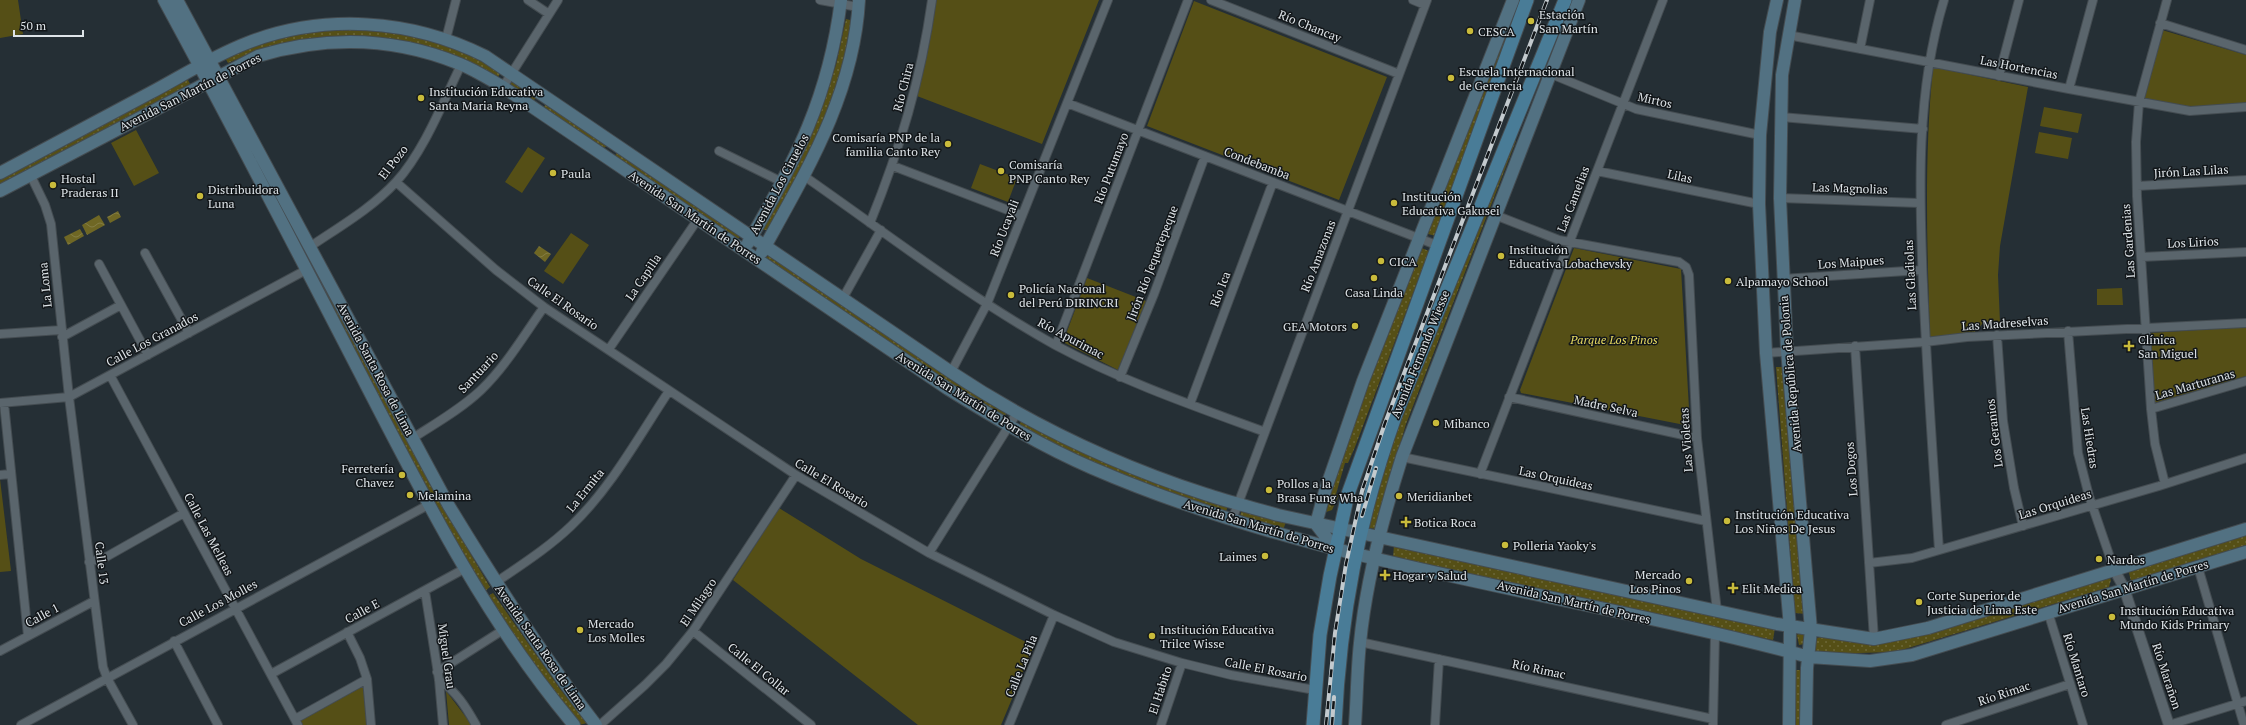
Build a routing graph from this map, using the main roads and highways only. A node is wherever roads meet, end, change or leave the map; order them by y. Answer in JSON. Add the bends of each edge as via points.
{"nodes":[{"id":1,"x":164,"y":0,"type":"edge"},
{"id":2,"x":177,"y":0,"type":"edge"},
{"id":3,"x":1513,"y":0,"type":"edge"},
{"id":4,"x":1527,"y":0,"type":"edge"},
{"id":5,"x":1565,"y":0,"type":"edge"},
{"id":6,"x":1579,"y":0,"type":"edge"},
{"id":7,"x":1777,"y":0,"type":"edge"},
{"id":8,"x":1795,"y":0,"type":"edge"},
{"id":9,"x":841,"y":2,"type":"edge"},
{"id":10,"x":859,"y":3,"type":"edge"},
{"id":11,"x":342,"y":24,"type":"junction"},
{"id":12,"x":392,"y":26,"type":"junction"},
{"id":13,"x":342,"y":42,"type":"junction"},
{"id":14,"x":390,"y":44,"type":"junction"},
{"id":15,"x":205,"y":64,"type":"junction"},
{"id":16,"x":213,"y":78,"type":"junction"},
{"id":17,"x":546,"y":96,"type":"junction"},
{"id":18,"x":537,"y":110,"type":"junction"},
{"id":19,"x":617,"y":144,"type":"junction"},
{"id":20,"x":608,"y":158,"type":"junction"},
{"id":21,"x":0,"y":173,"type":"edge"},
{"id":22,"x":0,"y":191,"type":"edge"},
{"id":23,"x":751,"y":236,"type":"junction"},
{"id":24,"x":766,"y":246,"type":"junction"},
{"id":25,"x":744,"y":250,"type":"junction"},
{"id":26,"x":758,"y":260,"type":"junction"},
{"id":27,"x":1296,"y":520,"type":"junction"},
{"id":28,"x":1316,"y":524,"type":"junction"},
{"id":29,"x":2246,"y":529,"type":"edge"},
{"id":30,"x":1340,"y":530,"type":"junction"},
{"id":31,"x":1359,"y":534,"type":"junction"},
{"id":32,"x":1291,"y":537,"type":"junction"},
{"id":33,"x":1379,"y":538,"type":"junction"},
{"id":34,"x":1336,"y":550,"type":"junction"},
{"id":35,"x":2246,"y":552,"type":"edge"},
{"id":36,"x":1355,"y":554,"type":"junction"},
{"id":37,"x":1374,"y":558,"type":"junction"},
{"id":38,"x":1790,"y":626,"type":"junction"},
{"id":39,"x":1811,"y":630,"type":"junction"},
{"id":40,"x":1790,"y":652,"type":"junction"},
{"id":41,"x":1808,"y":657,"type":"junction"},
{"id":42,"x":574,"y":725,"type":"edge"},
{"id":43,"x":596,"y":725,"type":"edge"},
{"id":44,"x":1313,"y":725,"type":"edge"},
{"id":45,"x":1335,"y":725,"type":"edge"},
{"id":46,"x":1355,"y":725,"type":"edge"},
{"id":47,"x":1789,"y":725,"type":"edge"},
{"id":48,"x":1806,"y":725,"type":"edge"}],
"edges":[{"from":1,"to":15,"type":"main road","name":"Avenida Santa Rosa de Lima"},
{"from":2,"to":15,"type":"main road","name":"Avenida Santa Rosa de Lima"},
{"from":3,"to":28,"type":"main road","via":[[1363,381],[1325,490]]},
{"from":4,"to":30,"type":"main road","name":"Avenida Fernando Wiesse","via":[[1361,456],[1348,494]]},
{"from":5,"to":31,"type":"main road","name":"Avenida Fernando Wiesse","via":[[1396,414],[1377,466]]},
{"from":6,"to":33,"type":"main road","name":"Avenida Fernando Wiesse","via":[[1402,457]]},
{"from":7,"to":38,"type":"main road","name":"Avenida República de Polonia","via":[[1770,32],[1760,135],[1759,204],[1766,353]]},
{"from":8,"to":39,"type":"main road","name":"Avenida República de Polonia","via":[[1782,75],[1782,279]]},
{"from":9,"to":23,"type":"main road","name":"Avenida Los Ciruelos","via":[[830,64],[809,128]]},
{"from":10,"to":24,"type":"main road","name":"Avenida Los Ciruelos","via":[[852,52],[826,132]]},
{"from":11,"to":12,"type":"main road","name":"Avenida San Martín de Porres"},
{"from":11,"to":13,"type":"main road"},
{"from":11,"to":15,"type":"main road","name":"Avenida San Martín de Porres","via":[[318,25],[271,35],[247,43]]},
{"from":12,"to":14,"type":"main road"},
{"from":12,"to":17,"type":"main road","name":"Avenida San Martín de Porres","via":[[446,39],[473,50]]},
{"from":13,"to":14,"type":"main road","name":"Avenida San Martín de Porres"},
{"from":13,"to":16,"type":"main road","name":"Avenida San Martín de Porres","via":[[306,44],[281,49],[258,56]]},
{"from":14,"to":18,"type":"main road","name":"Avenida San Martín de Porres","via":[[440,56],[462,65],[503,87]]},
{"from":15,"to":16,"type":"main road","name":"Avenida Santa Rosa de Lima"},
{"from":15,"to":21,"type":"main road","name":"Avenida San Martín de Porres"},
{"from":16,"to":22,"type":"main road","name":"Avenida San Martín de Porres"},
{"from":16,"to":42,"type":"main road","name":"Avenida Santa Rosa de Lima","via":[[306,270],[428,505],[464,569],[503,630]]},
{"from":16,"to":43,"type":"main road","name":"Avenida Santa Rosa de Lima","via":[[310,246],[449,506],[495,583],[552,667]]},
{"from":17,"to":18,"type":"main road"},
{"from":17,"to":19,"type":"main road","name":"Avenida San Martín de Porres"},
{"from":18,"to":20,"type":"main road","name":"Avenida San Martín de Porres"},
{"from":19,"to":20,"type":"main road"},
{"from":19,"to":23,"type":"main road","name":"Avenida San Martín de Porres"},
{"from":20,"to":25,"type":"main road","name":"Avenida San Martín de Porres"},
{"from":23,"to":24,"type":"main road","name":"Avenida San Martín de Porres"},
{"from":23,"to":25,"type":"main road","name":"Avenida Los Ciruelos"},
{"from":24,"to":26,"type":"main road","name":"Avenida Los Ciruelos"},
{"from":24,"to":27,"type":"main road","name":"Avenida San Martín de Porres","via":[[951,372],[1018,413],[1064,437],[1122,463],[1205,494]]},
{"from":25,"to":26,"type":"main road","name":"Avenida San Martín de Porres"},
{"from":26,"to":32,"type":"main road","name":"Avenida San Martín de Porres","via":[[948,389],[1009,426],[1092,468],[1162,496]]},
{"from":27,"to":28,"type":"main road","name":"Avenida San Martín de Porres"},
{"from":27,"to":32,"type":"main road"},
{"from":28,"to":30,"type":"main road","name":"Avenida San Martín de Porres"},
{"from":28,"to":34,"type":"main road"},
{"from":29,"to":39,"type":"main road","name":"Avenida San Martín de Porres","via":[[1928,628],[1874,639]]},
{"from":30,"to":31,"type":"main road","name":"Avenida San Martín de Porres"},
{"from":30,"to":34,"type":"main road","name":"Avenida Fernando Wiesse"},
{"from":31,"to":33,"type":"main road","name":"Avenida San Martín de Porres"},
{"from":31,"to":36,"type":"main road","name":"Avenida Fernando Wiesse"},
{"from":32,"to":34,"type":"main road","name":"Avenida San Martín de Porres"},
{"from":33,"to":37,"type":"main road","name":"Avenida Fernando Wiesse"},
{"from":33,"to":38,"type":"main road","name":"Avenida San Martín de Porres"},
{"from":34,"to":36,"type":"main road","name":"Avenida San Martín de Porres"},
{"from":34,"to":44,"type":"main road","name":"Avenida Fernando Wiesse","via":[[1320,635]]},
{"from":35,"to":41,"type":"main road","name":"Avenida San Martín de Porres","via":[[1898,657],[1864,661]]},
{"from":36,"to":37,"type":"main road","name":"Avenida San Martín de Porres"},
{"from":36,"to":45,"type":"main road","name":"Avenida Fernando Wiesse","via":[[1338,661]]},
{"from":37,"to":40,"type":"main road","name":"Avenida San Martín de Porres"},
{"from":37,"to":46,"type":"main road","name":"Avenida Fernando Wiesse","via":[[1360,642]]},
{"from":38,"to":39,"type":"main road","name":"Avenida San Martín de Porres"},
{"from":38,"to":40,"type":"main road","name":"Avenida República de Polonia"},
{"from":39,"to":41,"type":"main road","name":"Avenida República de Polonia"},
{"from":40,"to":41,"type":"main road","name":"Avenida San Martín de Porres"},
{"from":40,"to":47,"type":"main road","name":"Avenida República de Polonia"},
{"from":41,"to":48,"type":"main road","name":"Avenida República de Polonia"}]}
